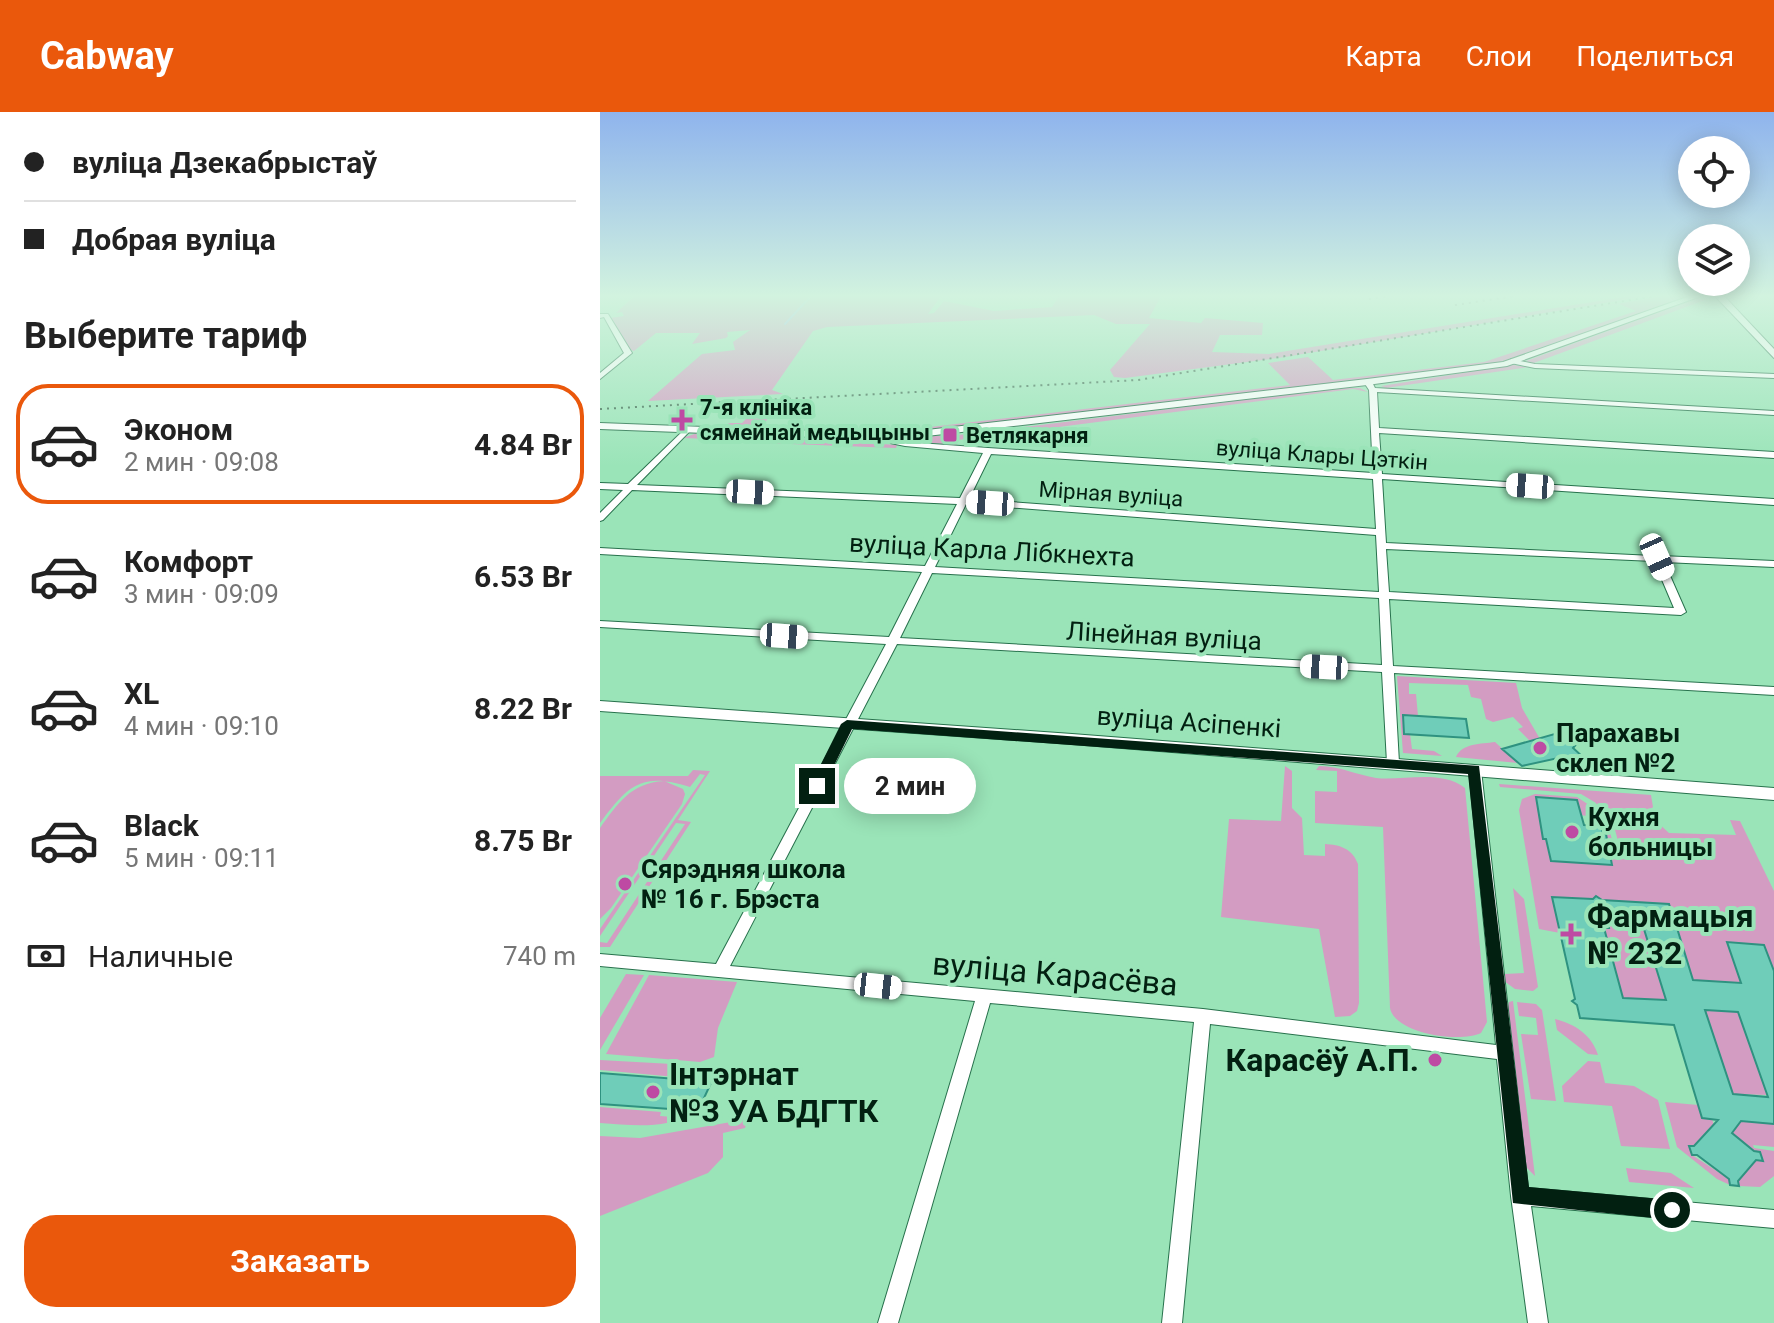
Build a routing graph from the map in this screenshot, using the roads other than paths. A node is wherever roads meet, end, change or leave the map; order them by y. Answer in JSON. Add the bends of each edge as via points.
{"nodes":[{"id":1,"x":626,"y":353,"type":"edge"},
{"id":2,"x":1538,"y":353,"type":"edge"},
{"id":3,"x":1514,"y":361,"type":"junction"},
{"id":4,"x":1774,"y":376,"type":"edge"},
{"id":5,"x":600,"y":377,"type":"edge"},
{"id":6,"x":1370,"y":386,"type":"junction"},
{"id":7,"x":1774,"y":413,"type":"edge"},
{"id":8,"x":600,"y":426,"type":"edge"},
{"id":9,"x":686,"y":430,"type":"junction"},
{"id":10,"x":1375,"y":430,"type":"junction"},
{"id":11,"x":869,"y":436,"type":"junction"},
{"id":12,"x":988,"y":451,"type":"junction"},
{"id":13,"x":1774,"y":455,"type":"edge"},
{"id":14,"x":1377,"y":476,"type":"junction"},
{"id":15,"x":600,"y":486,"type":"edge"},
{"id":16,"x":630,"y":487,"type":"junction"},
{"id":17,"x":960,"y":501,"type":"junction"},
{"id":18,"x":1774,"y":502,"type":"edge"},
{"id":19,"x":600,"y":518,"type":"edge"},
{"id":20,"x":1379,"y":532,"type":"junction"},
{"id":21,"x":1380,"y":546,"type":"junction"},
{"id":22,"x":600,"y":551,"type":"edge"},
{"id":23,"x":1657,"y":557,"type":"junction"},
{"id":24,"x":1774,"y":564,"type":"edge"},
{"id":25,"x":928,"y":569,"type":"junction"},
{"id":26,"x":1382,"y":597,"type":"junction"},
{"id":27,"x":600,"y":624,"type":"edge"},
{"id":28,"x":892,"y":643,"type":"junction"},
{"id":29,"x":1387,"y":671,"type":"junction"},
{"id":30,"x":1774,"y":691,"type":"edge"},
{"id":31,"x":600,"y":706,"type":"edge"},
{"id":32,"x":847,"y":724,"type":"junction"},
{"id":33,"x":1393,"y":763,"type":"junction"},
{"id":34,"x":1475,"y":770,"type":"junction"},
{"id":35,"x":1774,"y":794,"type":"edge"},
{"id":36,"x":600,"y":960,"type":"edge"},
{"id":37,"x":721,"y":969,"type":"junction"},
{"id":38,"x":984,"y":997,"type":"junction"},
{"id":39,"x":1203,"y":1016,"type":"junction"},
{"id":40,"x":1504,"y":1053,"type":"junction"},
{"id":41,"x":1520,"y":1196,"type":"junction"},
{"id":42,"x":1774,"y":1219,"type":"edge"},
{"id":43,"x":888,"y":1323,"type":"edge"},
{"id":44,"x":1172,"y":1323,"type":"edge"},
{"id":45,"x":1538,"y":1323,"type":"edge"}],
"edges":[{"from":1,"to":5,"type":"street"},
{"from":2,"to":3,"type":"street"},
{"from":3,"to":4,"type":"street"},
{"from":3,"to":6,"type":"street"},
{"from":6,"to":7,"type":"street"},
{"from":6,"to":10,"type":"street"},
{"from":6,"to":11,"type":"street"},
{"from":8,"to":9,"type":"street"},
{"from":9,"to":11,"type":"street"},
{"from":9,"to":16,"type":"street"},
{"from":10,"to":13,"type":"street"},
{"from":10,"to":14,"type":"street"},
{"from":11,"to":12,"type":"street","name":"вуліца Клары Цэткін"},
{"from":12,"to":14,"type":"street","name":"вуліца Клары Цэткін"},
{"from":12,"to":17,"type":"street"},
{"from":14,"to":18,"type":"street","name":"вуліца Клары Цэткін"},
{"from":14,"to":20,"type":"street"},
{"from":15,"to":16,"type":"street","name":"Мірная вуліца"},
{"from":16,"to":17,"type":"street","name":"Мірная вуліца"},
{"from":16,"to":19,"type":"street"},
{"from":17,"to":20,"type":"street","name":"Мірная вуліца"},
{"from":17,"to":25,"type":"street"},
{"from":20,"to":21,"type":"street"},
{"from":21,"to":23,"type":"street"},
{"from":21,"to":26,"type":"street"},
{"from":22,"to":25,"type":"street","name":"вуліца Карла Лібкнехта"},
{"from":23,"to":24,"type":"street"},
{"from":23,"to":26,"type":"street","name":"вуліца Карла Лібкнехта","via":[[1681,612]]},
{"from":25,"to":26,"type":"street","name":"вуліца Карла Лібкнехта"},
{"from":25,"to":28,"type":"street"},
{"from":26,"to":29,"type":"street"},
{"from":27,"to":28,"type":"street","name":"Лінейная вуліца"},
{"from":28,"to":29,"type":"street","name":"Лінейная вуліца"},
{"from":28,"to":32,"type":"street"},
{"from":29,"to":30,"type":"street","name":"Лінейная вуліца"},
{"from":29,"to":33,"type":"street"},
{"from":31,"to":32,"type":"main road","name":"вуліца Асіпенкі"},
{"from":32,"to":33,"type":"main road","name":"вуліца Асіпенкі"},
{"from":32,"to":37,"type":"street"},
{"from":33,"to":34,"type":"main road","name":"вуліца Асіпенкі"},
{"from":34,"to":35,"type":"main road","name":"вуліца Асіпенкі"},
{"from":34,"to":40,"type":"street"},
{"from":36,"to":37,"type":"street","name":"вуліца Карасёва"},
{"from":37,"to":38,"type":"street","name":"вуліца Карасёва"},
{"from":38,"to":39,"type":"street","name":"вуліца Карасёва"},
{"from":38,"to":43,"type":"street"},
{"from":39,"to":40,"type":"street","name":"вуліца Карасёва"},
{"from":39,"to":44,"type":"street"},
{"from":40,"to":41,"type":"street"},
{"from":41,"to":42,"type":"street"},
{"from":41,"to":45,"type":"street"}]}
